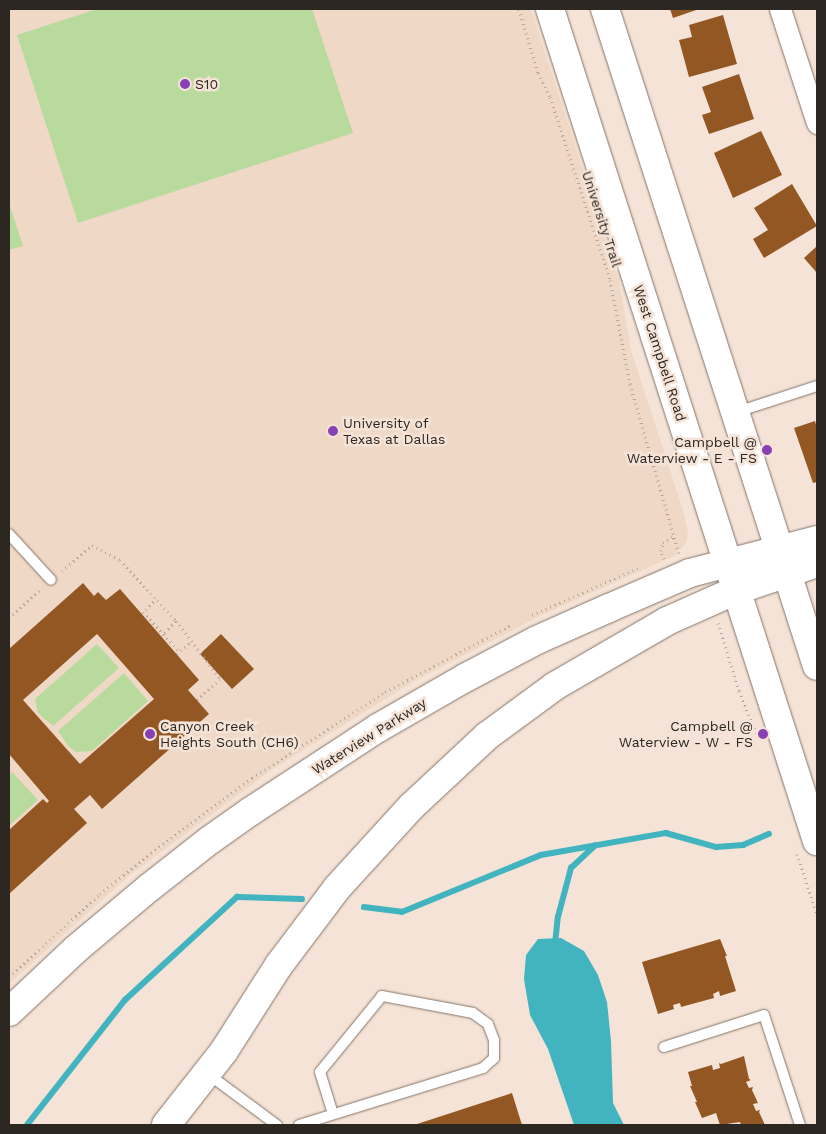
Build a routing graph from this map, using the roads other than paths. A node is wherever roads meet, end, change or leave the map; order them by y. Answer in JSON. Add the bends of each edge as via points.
{"nodes":[{"id":1,"x":550,"y":9,"type":"edge"},
{"id":2,"x":605,"y":9,"type":"edge"},
{"id":3,"x":780,"y":9,"type":"edge"},
{"id":4,"x":817,"y":123,"type":"edge"},
{"id":5,"x":817,"y":386,"type":"edge"},
{"id":6,"x":735,"y":413,"type":"junction"},
{"id":7,"x":11,"y":540,"type":"edge"},
{"id":8,"x":817,"y":540,"type":"edge"},
{"id":9,"x":784,"y":562,"type":"junction"},
{"id":10,"x":728,"y":563,"type":"junction"},
{"id":11,"x":817,"y":563,"type":"edge"},
{"id":12,"x":51,"y":580,"type":"dead end"},
{"id":13,"x":737,"y":590,"type":"junction"},
{"id":14,"x":817,"y":666,"type":"edge"},
{"id":15,"x":817,"y":841,"type":"edge"},
{"id":16,"x":9,"y":1012,"type":"edge"},
{"id":17,"x":664,"y":1048,"type":"dead end"},
{"id":18,"x":207,"y":1074,"type":"junction"},
{"id":19,"x":334,"y":1114,"type":"junction"},
{"id":20,"x":166,"y":1125,"type":"edge"},
{"id":21,"x":277,"y":1125,"type":"edge"},
{"id":22,"x":299,"y":1125,"type":"edge"},
{"id":23,"x":800,"y":1125,"type":"edge"}],
"edges":[{"from":1,"to":10,"type":"main road","name":"West Campbell Road"},
{"from":2,"to":6,"type":"main road"},
{"from":3,"to":4,"type":"street"},
{"from":5,"to":6,"type":"lane"},
{"from":6,"to":9,"type":"main road"},
{"from":7,"to":12,"type":"lane"},
{"from":8,"to":9,"type":"main road"},
{"from":9,"to":10,"type":"main road","name":"Waterview Parkway"},
{"from":9,"to":11,"type":"main road"},
{"from":9,"to":13,"type":"main road"},
{"from":9,"to":14,"type":"main road"},
{"from":10,"to":13,"type":"main road","name":"West Campbell Road"},
{"from":10,"to":16,"type":"main road","name":"Waterview Parkway","via":[[690,573],[537,640],[378,728],[210,840],[76,949]]},
{"from":13,"to":15,"type":"main road","name":"West Campbell Road"},
{"from":13,"to":18,"type":"main road","via":[[667,621],[592,663],[525,707],[455,764],[337,888],[295,942]]},
{"from":17,"to":23,"type":"lane","via":[[764,1015]]},
{"from":18,"to":20,"type":"main road"},
{"from":18,"to":21,"type":"lane"},
{"from":19,"to":19,"type":"lane","via":[[483,1068],[494,1058],[494,1040],[488,1024],[473,1013],[382,996],[320,1072]]},
{"from":19,"to":22,"type":"lane"}]}
